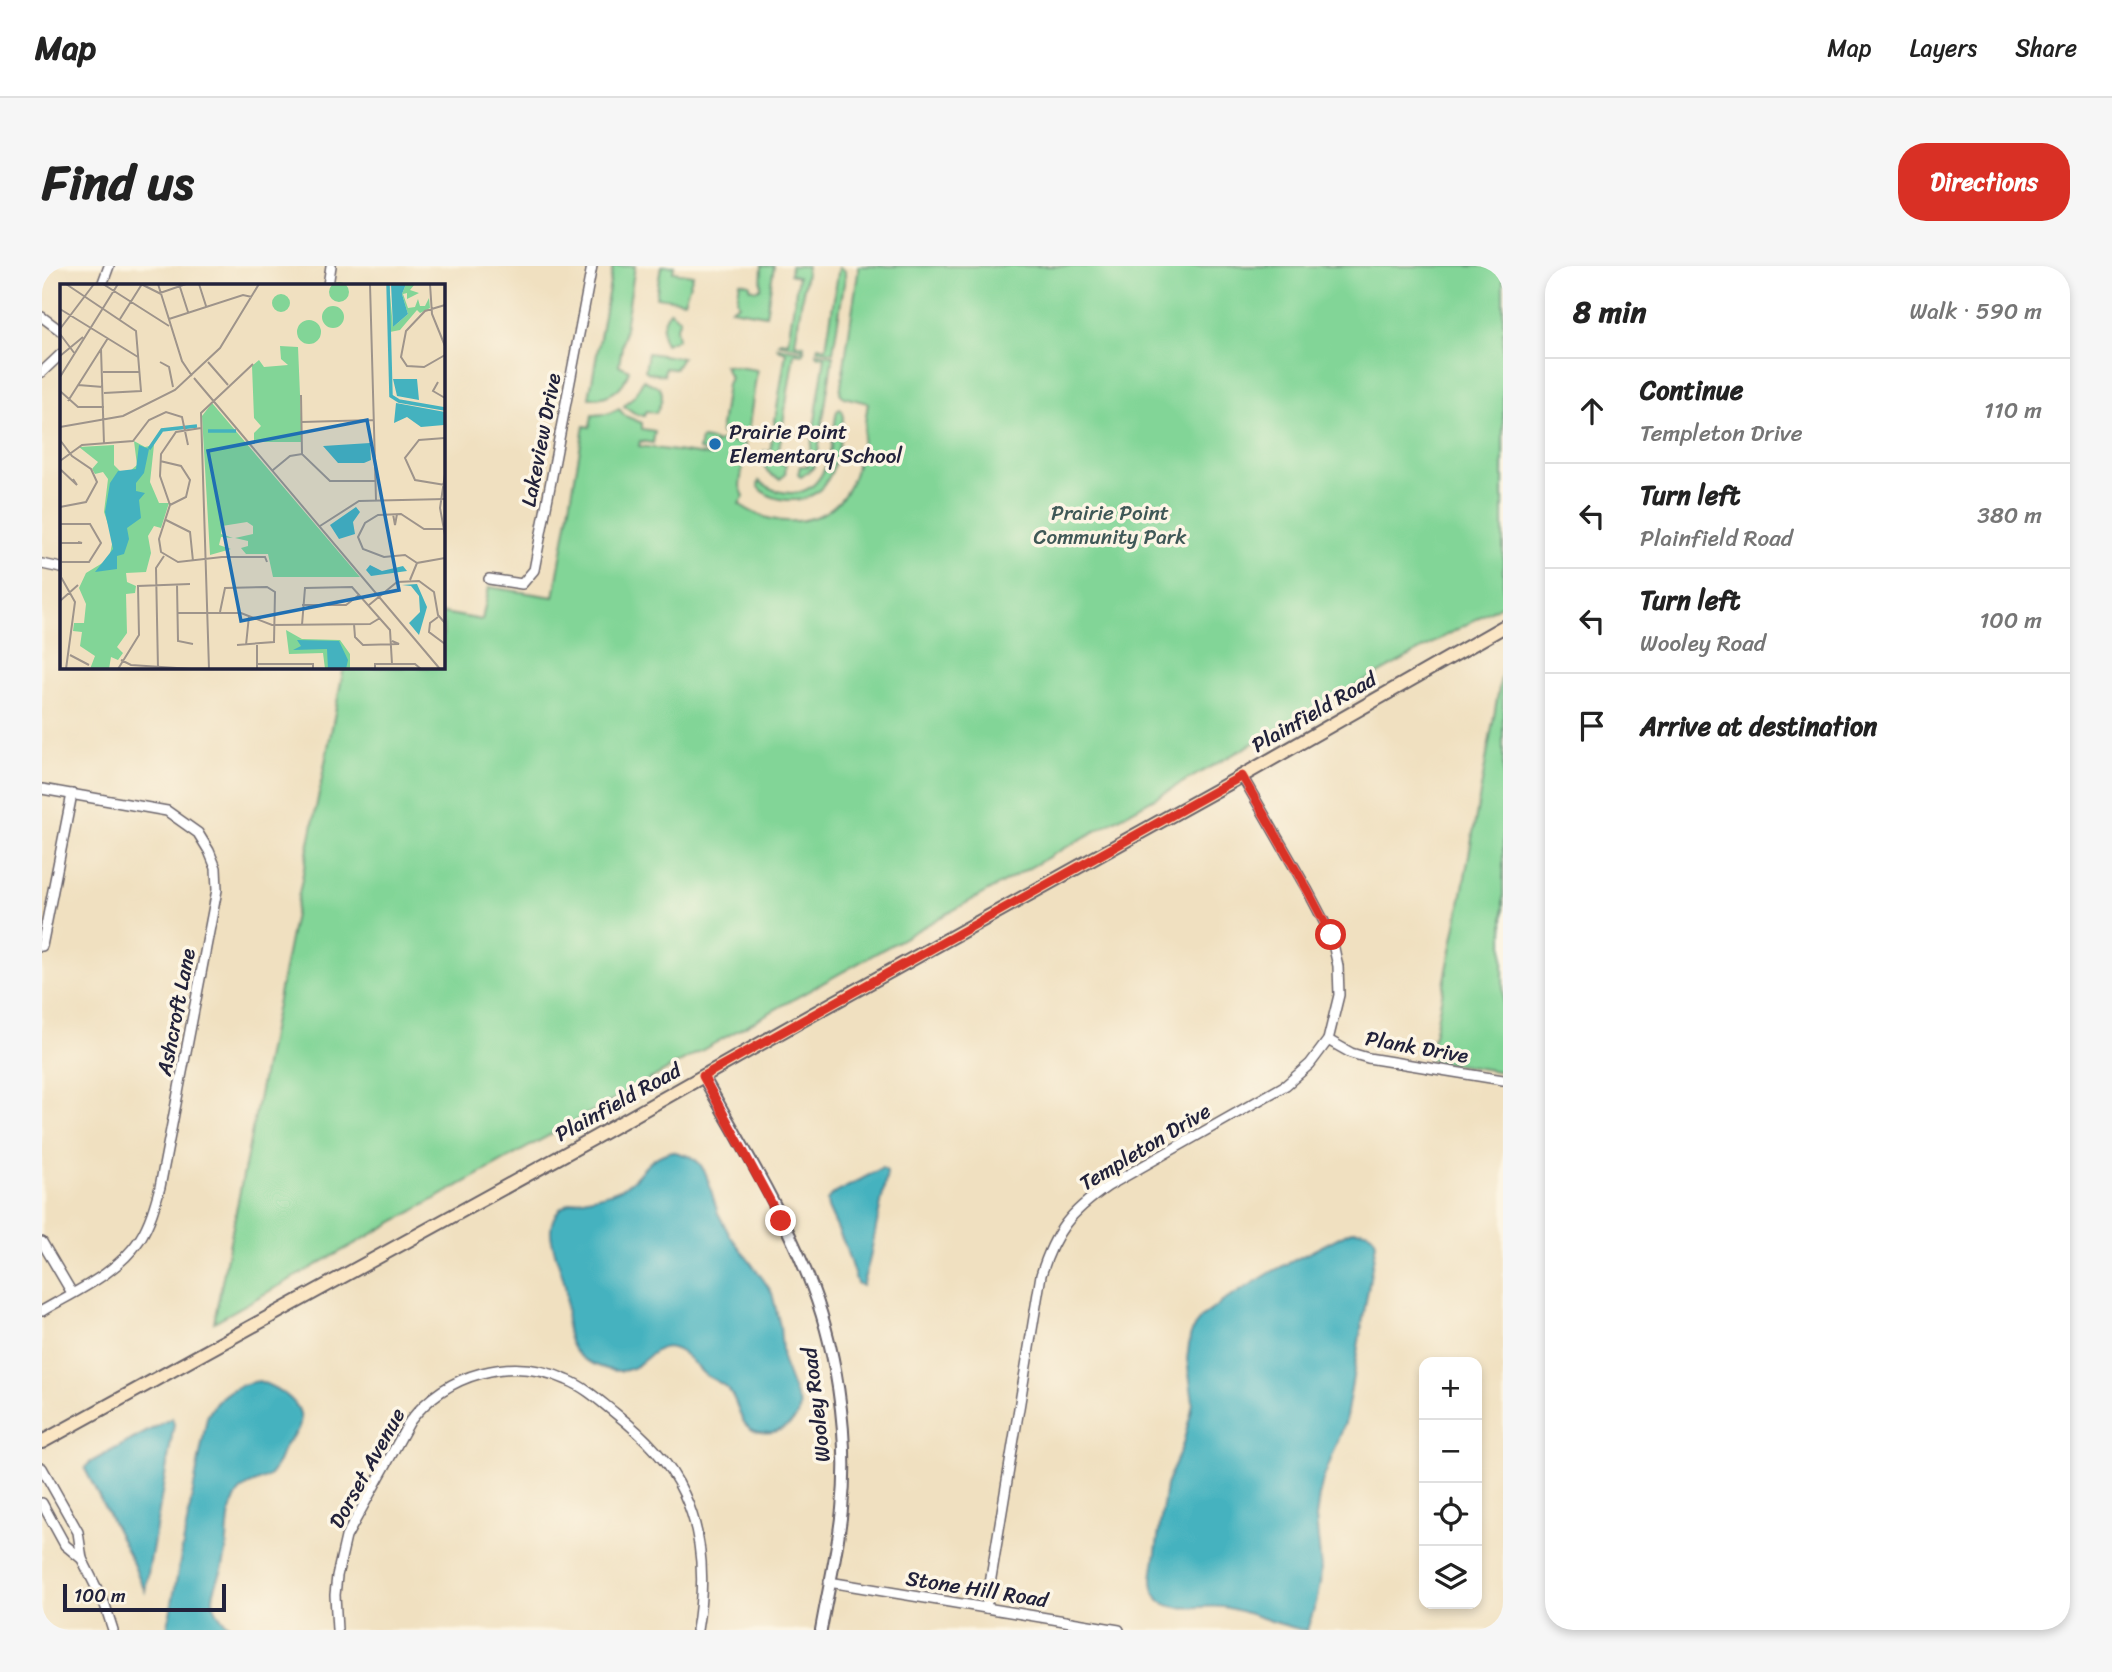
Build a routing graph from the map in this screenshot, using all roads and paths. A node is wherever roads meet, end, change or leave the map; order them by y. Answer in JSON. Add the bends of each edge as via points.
{"nodes":[{"id":1,"x":109,"y":266,"type":"edge"},
{"id":2,"x":331,"y":266,"type":"edge"},
{"id":3,"x":592,"y":266,"type":"edge"},
{"id":4,"x":102,"y":284,"type":"edge"},
{"id":5,"x":328,"y":284,"type":"edge"},
{"id":6,"x":42,"y":317,"type":"edge"},
{"id":7,"x":60,"y":330,"type":"edge"},
{"id":8,"x":60,"y":355,"type":"edge"},
{"id":9,"x":42,"y":372,"type":"edge"},
{"id":10,"x":42,"y":564,"type":"edge"},
{"id":11,"x":60,"y":568,"type":"edge"},
{"id":12,"x":489,"y":579,"type":"dead end"},
{"id":13,"x":1503,"y":626,"type":"edge"},
{"id":14,"x":1242,"y":776,"type":"junction"},
{"id":15,"x":42,"y":789,"type":"edge"},
{"id":16,"x":72,"y":794,"type":"junction"},
{"id":17,"x":42,"y":946,"type":"edge"},
{"id":18,"x":1328,"y":1040,"type":"junction"},
{"id":19,"x":703,"y":1076,"type":"junction"},
{"id":20,"x":1503,"y":1080,"type":"edge"},
{"id":21,"x":42,"y":1242,"type":"edge"},
{"id":22,"x":72,"y":1293,"type":"junction"},
{"id":23,"x":42,"y":1311,"type":"edge"},
{"id":24,"x":42,"y":1443,"type":"edge"},
{"id":25,"x":42,"y":1468,"type":"edge"},
{"id":26,"x":42,"y":1503,"type":"edge"},
{"id":27,"x":82,"y":1559,"type":"junction"},
{"id":28,"x":829,"y":1582,"type":"junction"},
{"id":29,"x":986,"y":1608,"type":"junction"},
{"id":30,"x":113,"y":1630,"type":"edge"},
{"id":31,"x":337,"y":1630,"type":"edge"},
{"id":32,"x":697,"y":1630,"type":"edge"},
{"id":33,"x":821,"y":1630,"type":"edge"},
{"id":34,"x":1119,"y":1630,"type":"edge"}],
"edges":[{"from":1,"to":4,"type":"street"},
{"from":2,"to":5,"type":"street"},
{"from":3,"to":12,"type":"street","name":"Lakeview Drive","via":[[534,570],[522,584]]},
{"from":6,"to":7,"type":"street"},
{"from":8,"to":9,"type":"street"},
{"from":10,"to":11,"type":"street"},
{"from":13,"to":14,"type":"main road","name":"Plainfield Road"},
{"from":14,"to":18,"type":"street","name":"Templeton Drive","via":[[1331,935],[1339,995]]},
{"from":14,"to":19,"type":"main road","name":"Plainfield Road"},
{"from":15,"to":16,"type":"street","name":"Ashcroft Lane"},
{"from":16,"to":17,"type":"street"},
{"from":16,"to":22,"type":"street","name":"Ashcroft Lane","via":[[167,811],[198,833],[216,868],[217,890],[152,1213],[122,1260]]},
{"from":18,"to":20,"type":"street","name":"Plank Drive","via":[[1368,1058]]},
{"from":18,"to":29,"type":"street","name":"Templeton Drive","via":[[1286,1085],[1108,1186],[1082,1203],[1062,1226],[1041,1275]]},
{"from":19,"to":24,"type":"main road","name":"Plainfield Road"},
{"from":19,"to":28,"type":"street","name":"Wooley Road","via":[[808,1275],[833,1356],[843,1434],[842,1508]]},
{"from":21,"to":22,"type":"street"},
{"from":22,"to":23,"type":"street","name":"Ashcroft Lane"},
{"from":25,"to":27,"type":"street","via":[[78,1532]]},
{"from":26,"to":27,"type":"street","via":[[65,1545]]},
{"from":27,"to":30,"type":"street"},
{"from":28,"to":29,"type":"street","name":"Stone Hill Road"},
{"from":28,"to":33,"type":"street","name":"Wooley Road"},
{"from":29,"to":34,"type":"street","name":"Stone Hill Road"},
{"from":31,"to":32,"type":"street","name":"Dorset Avenue","via":[[335,1595],[346,1537],[406,1428],[419,1409],[455,1382],[513,1368],[551,1373],[585,1390],[655,1449],[667,1465],[684,1493],[700,1548],[702,1602]]}]}
